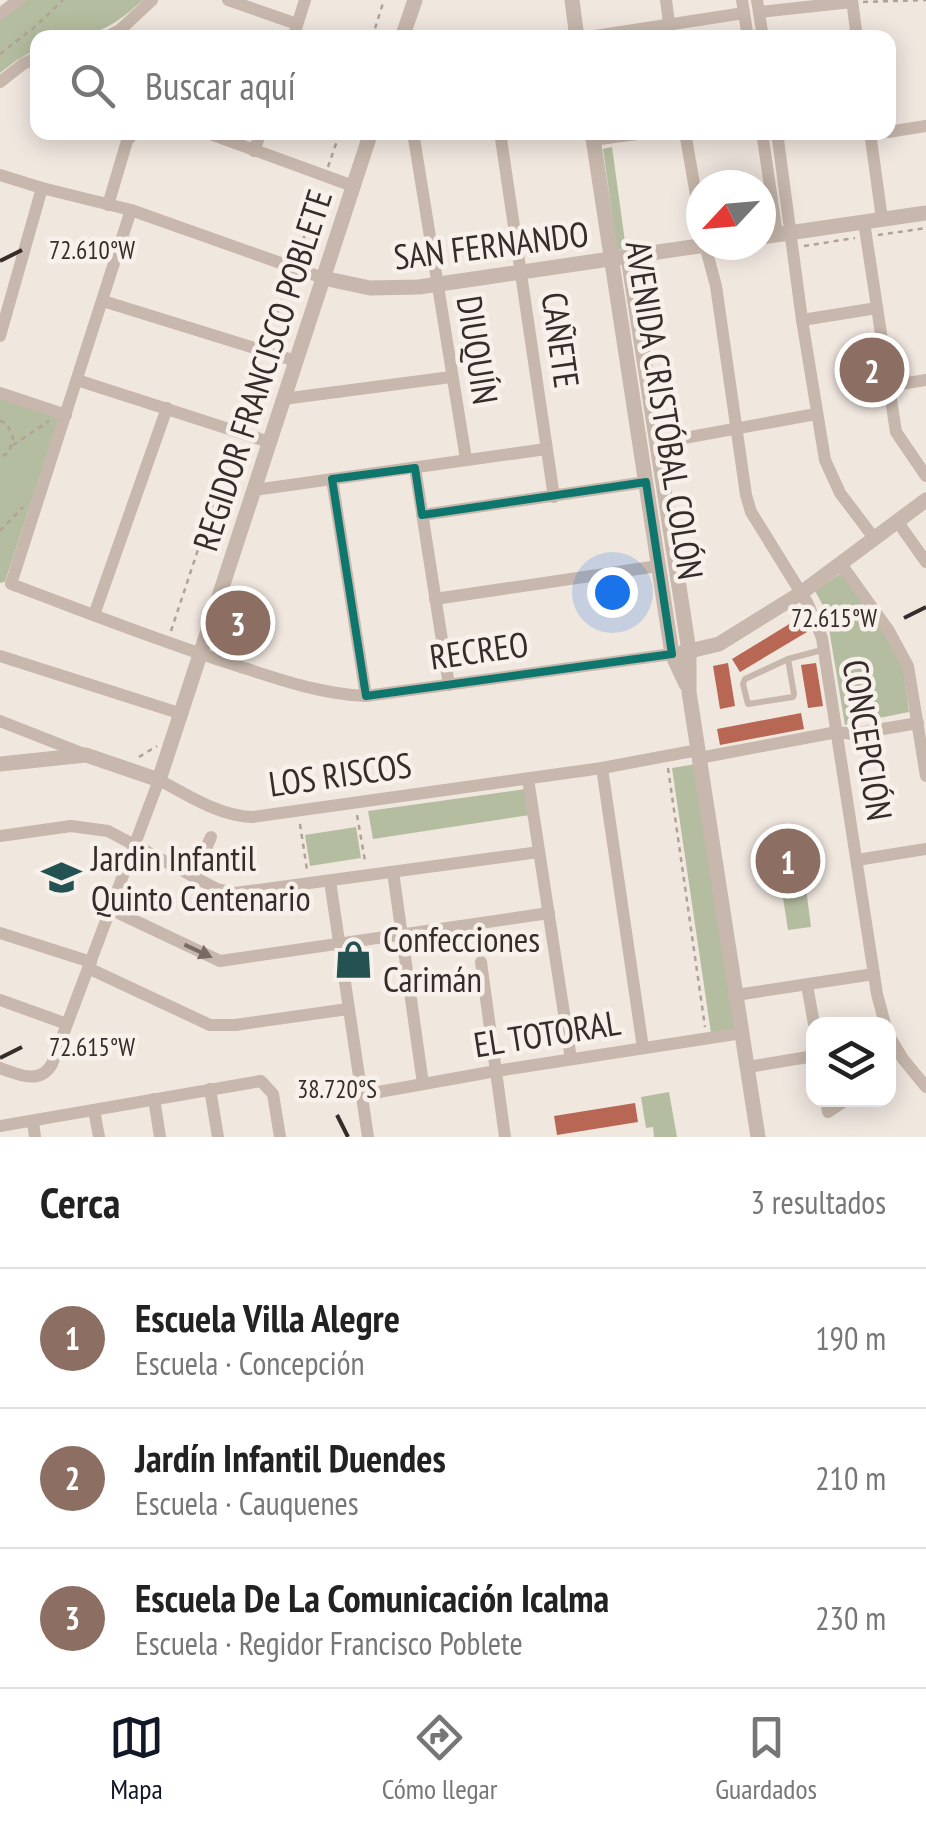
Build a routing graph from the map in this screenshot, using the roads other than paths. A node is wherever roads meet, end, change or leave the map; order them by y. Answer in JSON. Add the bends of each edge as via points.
{"nodes":[{"id":1,"x":18,"y":0,"type":"edge"},
{"id":2,"x":152,"y":0,"type":"edge"},
{"id":3,"x":228,"y":0,"type":"edge"},
{"id":4,"x":306,"y":0,"type":"edge"},
{"id":5,"x":414,"y":0,"type":"edge"},
{"id":6,"x":572,"y":0,"type":"edge"},
{"id":7,"x":666,"y":0,"type":"edge"},
{"id":8,"x":852,"y":1,"type":"edge"},
{"id":9,"x":751,"y":6,"type":"edge"},
{"id":10,"x":0,"y":14,"type":"edge"},
{"id":11,"x":117,"y":30,"type":"edge"},
{"id":12,"x":295,"y":30,"type":"edge"},
{"id":13,"x":405,"y":30,"type":"edge"},
{"id":14,"x":578,"y":30,"type":"edge"},
{"id":15,"x":671,"y":30,"type":"edge"},
{"id":16,"x":674,"y":30,"type":"edge"},
{"id":17,"x":760,"y":30,"type":"edge"},
{"id":18,"x":856,"y":30,"type":"edge"},
{"id":19,"x":30,"y":61,"type":"edge"},
{"id":20,"x":0,"y":82,"type":"edge"},
{"id":21,"x":926,"y":126,"type":"edge"},
{"id":22,"x":896,"y":130,"type":"edge"},
{"id":23,"x":128,"y":140,"type":"edge"},
{"id":24,"x":227,"y":140,"type":"edge"},
{"id":25,"x":257,"y":140,"type":"edge"},
{"id":26,"x":368,"y":140,"type":"edge"},
{"id":27,"x":415,"y":140,"type":"edge"},
{"id":28,"x":501,"y":140,"type":"edge"},
{"id":29,"x":594,"y":140,"type":"edge"},
{"id":30,"x":686,"y":140,"type":"edge"},
{"id":31,"x":763,"y":140,"type":"edge"},
{"id":32,"x":777,"y":140,"type":"edge"},
{"id":33,"x":878,"y":140,"type":"edge"},
{"id":34,"x":254,"y":150,"type":"junction"},
{"id":35,"x":692,"y":170,"type":"edge"},
{"id":36,"x":767,"y":170,"type":"edge"},
{"id":37,"x":0,"y":175,"type":"edge"},
{"id":38,"x":353,"y":186,"type":"junction"},
{"id":39,"x":42,"y":188,"type":"junction"},
{"id":40,"x":108,"y":204,"type":"junction"},
{"id":41,"x":132,"y":210,"type":"junction"},
{"id":42,"x":926,"y":212,"type":"edge"},
{"id":43,"x":882,"y":219,"type":"junction"},
{"id":44,"x":864,"y":222,"type":"junction"},
{"id":45,"x":776,"y":235,"type":"edge"},
{"id":46,"x":686,"y":248,"type":"edge"},
{"id":47,"x":620,"y":259,"type":"junction"},
{"id":48,"x":709,"y":260,"type":"edge"},
{"id":49,"x":522,"y":273,"type":"junction"},
{"id":50,"x":322,"y":278,"type":"junction"},
{"id":51,"x":436,"y":285,"type":"junction"},
{"id":52,"x":102,"y":302,"type":"junction"},
{"id":53,"x":877,"y":308,"type":"junction"},
{"id":54,"x":802,"y":320,"type":"junction"},
{"id":55,"x":0,"y":336,"type":"edge"},
{"id":56,"x":296,"y":361,"type":"junction"},
{"id":57,"x":451,"y":377,"type":"junction"},
{"id":58,"x":77,"y":380,"type":"junction"},
{"id":59,"x":926,"y":380,"type":"edge"},
{"id":60,"x":889,"y":386,"type":"junction"},
{"id":61,"x":0,"y":393,"type":"edge"},
{"id":62,"x":284,"y":399,"type":"junction"},
{"id":63,"x":167,"y":408,"type":"junction"},
{"id":64,"x":816,"y":414,"type":"junction"},
{"id":65,"x":66,"y":416,"type":"junction"},
{"id":66,"x":737,"y":430,"type":"junction"},
{"id":67,"x":270,"y":442,"type":"junction"},
{"id":68,"x":657,"y":443,"type":"junction"},
{"id":69,"x":546,"y":449,"type":"junction"},
{"id":70,"x":466,"y":459,"type":"junction"},
{"id":71,"x":415,"y":468,"type":"junction"},
{"id":72,"x":926,"y":476,"type":"edge"},
{"id":73,"x":332,"y":479,"type":"junction"},
{"id":74,"x":646,"y":482,"type":"junction"},
{"id":75,"x":254,"y":490,"type":"junction"},
{"id":76,"x":554,"y":497,"type":"junction"},
{"id":77,"x":926,"y":500,"type":"edge"},
{"id":78,"x":422,"y":515,"type":"junction"},
{"id":79,"x":897,"y":521,"type":"junction"},
{"id":80,"x":874,"y":538,"type":"junction"},
{"id":81,"x":926,"y":562,"type":"edge"},
{"id":82,"x":840,"y":564,"type":"junction"},
{"id":83,"x":658,"y":566,"type":"junction"},
{"id":84,"x":801,"y":593,"type":"junction"},
{"id":85,"x":435,"y":599,"type":"junction"},
{"id":86,"x":94,"y":615,"type":"junction"},
{"id":87,"x":824,"y":650,"type":"junction"},
{"id":88,"x":681,"y":653,"type":"junction"},
{"id":89,"x":201,"y":654,"type":"junction"},
{"id":90,"x":0,"y":656,"type":"edge"},
{"id":91,"x":788,"y":659,"type":"junction"},
{"id":92,"x":449,"y":685,"type":"junction"},
{"id":93,"x":366,"y":696,"type":"junction"},
{"id":94,"x":182,"y":714,"type":"junction"},
{"id":95,"x":0,"y":721,"type":"edge"},
{"id":96,"x":918,"y":723,"type":"junction"},
{"id":97,"x":837,"y":732,"type":"junction"},
{"id":98,"x":699,"y":754,"type":"junction"},
{"id":99,"x":86,"y":755,"type":"junction"},
{"id":100,"x":0,"y":764,"type":"edge"},
{"id":101,"x":602,"y":768,"type":"junction"},
{"id":102,"x":926,"y":776,"type":"edge"},
{"id":103,"x":528,"y":778,"type":"junction"},
{"id":104,"x":159,"y":780,"type":"junction"},
{"id":105,"x":0,"y":836,"type":"edge"},
{"id":106,"x":211,"y":837,"type":"dead end"},
{"id":107,"x":135,"y":846,"type":"junction"},
{"id":108,"x":926,"y":849,"type":"edge"},
{"id":109,"x":539,"y":852,"type":"junction"},
{"id":110,"x":857,"y":860,"type":"junction"},
{"id":111,"x":393,"y":872,"type":"junction"},
{"id":112,"x":194,"y":877,"type":"junction"},
{"id":113,"x":330,"y":881,"type":"junction"},
{"id":114,"x":110,"y":909,"type":"junction"},
{"id":115,"x":548,"y":913,"type":"junction"},
{"id":116,"x":0,"y":933,"type":"edge"},
{"id":117,"x":403,"y":934,"type":"junction"},
{"id":118,"x":338,"y":944,"type":"junction"},
{"id":119,"x":481,"y":962,"type":"road end"},
{"id":120,"x":89,"y":964,"type":"junction"},
{"id":121,"x":874,"y":974,"type":"junction"},
{"id":122,"x":807,"y":984,"type":"junction"},
{"id":123,"x":736,"y":995,"type":"junction"},
{"id":124,"x":0,"y":1000,"type":"edge"},
{"id":125,"x":348,"y":1009,"type":"junction"},
{"id":126,"x":813,"y":1017,"type":"edge"},
{"id":127,"x":883,"y":1017,"type":"edge"},
{"id":128,"x":66,"y":1024,"type":"junction"},
{"id":129,"x":742,"y":1033,"type":"junction"},
{"id":130,"x":643,"y":1048,"type":"junction"},
{"id":131,"x":896,"y":1048,"type":"edge"},
{"id":132,"x":806,"y":1057,"type":"edge"},
{"id":133,"x":570,"y":1059,"type":"junction"},
{"id":134,"x":902,"y":1059,"type":"junction"},
{"id":135,"x":896,"y":1063,"type":"edge"},
{"id":136,"x":748,"y":1067,"type":"junction"},
{"id":137,"x":0,"y":1068,"type":"edge"},
{"id":138,"x":496,"y":1070,"type":"junction"},
{"id":139,"x":423,"y":1084,"type":"junction"},
{"id":140,"x":926,"y":1087,"type":"edge"},
{"id":141,"x":210,"y":1090,"type":"junction"},
{"id":142,"x":362,"y":1094,"type":"junction"},
{"id":143,"x":154,"y":1099,"type":"junction"},
{"id":144,"x":94,"y":1110,"type":"junction"},
{"id":145,"x":34,"y":1120,"type":"junction"},
{"id":146,"x":0,"y":1126,"type":"edge"},
{"id":147,"x":36,"y":1137,"type":"edge"},
{"id":148,"x":99,"y":1137,"type":"edge"},
{"id":149,"x":160,"y":1137,"type":"edge"},
{"id":150,"x":218,"y":1137,"type":"edge"},
{"id":151,"x":280,"y":1137,"type":"edge"},
{"id":152,"x":368,"y":1137,"type":"edge"},
{"id":153,"x":505,"y":1137,"type":"edge"},
{"id":154,"x":758,"y":1137,"type":"edge"}],
"edges":[{"from":1,"to":10,"type":"street"},
{"from":2,"to":11,"type":"street"},
{"from":3,"to":12,"type":"street"},
{"from":4,"to":12,"type":"street"},
{"from":5,"to":13,"type":"street"},
{"from":6,"to":14,"type":"street"},
{"from":7,"to":15,"type":"street"},
{"from":8,"to":9,"type":"street"},
{"from":8,"to":18,"type":"street"},
{"from":9,"to":16,"type":"street"},
{"from":9,"to":17,"type":"street"},
{"from":19,"to":20,"type":"street"},
{"from":21,"to":22,"type":"street"},
{"from":23,"to":40,"type":"street"},
{"from":24,"to":34,"type":"street"},
{"from":25,"to":34,"type":"street"},
{"from":26,"to":38,"type":"street","name":"REGIDOR FRANCISCO POBLETE"},
{"from":27,"to":51,"type":"street","name":"DIUQUÍN"},
{"from":28,"to":49,"type":"street","name":"CAÑETE"},
{"from":29,"to":47,"type":"street","name":"AVENIDA CRISTÓBAL COLÓN"},
{"from":30,"to":35,"type":"street"},
{"from":31,"to":36,"type":"street"},
{"from":32,"to":45,"type":"street"},
{"from":33,"to":43,"type":"street"},
{"from":34,"to":38,"type":"street"},
{"from":37,"to":39,"type":"street","name":"SAN FERNANDO"},
{"from":38,"to":50,"type":"street","name":"REGIDOR FRANCISCO POBLETE"},
{"from":39,"to":40,"type":"street","name":"SAN FERNANDO"},
{"from":39,"to":55,"type":"street"},
{"from":40,"to":41,"type":"street","name":"SAN FERNANDO"},
{"from":41,"to":50,"type":"street","name":"SAN FERNANDO"},
{"from":41,"to":52,"type":"street"},
{"from":42,"to":43,"type":"street"},
{"from":43,"to":44,"type":"street"},
{"from":44,"to":45,"type":"street"},
{"from":44,"to":53,"type":"street"},
{"from":45,"to":54,"type":"street"},
{"from":46,"to":47,"type":"street","name":"SAN FERNANDO"},
{"from":47,"to":49,"type":"street","name":"SAN FERNANDO"},
{"from":47,"to":68,"type":"street","name":"AVENIDA CRISTÓBAL COLÓN"},
{"from":47,"to":74,"type":"street","name":"AVENIDA CRISTÓBAL COLÓN"},
{"from":48,"to":66,"type":"street","name":"CONCEPCIÓN"},
{"from":49,"to":51,"type":"street","name":"SAN FERNANDO"},
{"from":49,"to":69,"type":"street","name":"CAÑETE"},
{"from":50,"to":51,"type":"street","name":"SAN FERNANDO","via":[[386,290]]},
{"from":50,"to":56,"type":"street","name":"REGIDOR FRANCISCO POBLETE"},
{"from":51,"to":57,"type":"street","name":"DIUQUÍN"},
{"from":52,"to":56,"type":"street"},
{"from":52,"to":58,"type":"street"},
{"from":53,"to":54,"type":"street"},
{"from":53,"to":60,"type":"street"},
{"from":54,"to":64,"type":"street"},
{"from":56,"to":62,"type":"street","name":"REGIDOR FRANCISCO POBLETE"},
{"from":57,"to":62,"type":"street"},
{"from":57,"to":70,"type":"street","name":"DIUQUÍN"},
{"from":58,"to":63,"type":"street"},
{"from":58,"to":65,"type":"street"},
{"from":59,"to":60,"type":"street"},
{"from":60,"to":72,"type":"street","via":[[896,432]]},
{"from":61,"to":65,"type":"street"},
{"from":62,"to":67,"type":"street","name":"REGIDOR FRANCISCO POBLETE"},
{"from":63,"to":67,"type":"street"},
{"from":63,"to":86,"type":"street"},
{"from":64,"to":66,"type":"street"},
{"from":64,"to":80,"type":"street","via":[[834,483]]},
{"from":65,"to":86,"type":"street","name":"RECREO","via":[[11,584]]},
{"from":66,"to":68,"type":"street"},
{"from":66,"to":84,"type":"street","name":"CONCEPCIÓN","via":[[752,512]]},
{"from":67,"to":75,"type":"street","name":"REGIDOR FRANCISCO POBLETE"},
{"from":68,"to":88,"type":"street","name":"AVENIDA CRISTÓBAL COLÓN"},
{"from":69,"to":70,"type":"street"},
{"from":69,"to":76,"type":"street","name":"CAÑETE"},
{"from":70,"to":71,"type":"street"},
{"from":71,"to":73,"type":"street"},
{"from":71,"to":78,"type":"street"},
{"from":73,"to":75,"type":"street"},
{"from":73,"to":93,"type":"street"},
{"from":74,"to":76,"type":"street"},
{"from":74,"to":83,"type":"street","name":"AVENIDA CRISTÓBAL COLÓN"},
{"from":75,"to":89,"type":"street","name":"REGIDOR FRANCISCO POBLETE"},
{"from":76,"to":78,"type":"street"},
{"from":77,"to":79,"type":"street","name":"RECREO"},
{"from":78,"to":85,"type":"street"},
{"from":79,"to":80,"type":"street","name":"RECREO"},
{"from":79,"to":81,"type":"street"},
{"from":80,"to":82,"type":"street","name":"RECREO"},
{"from":82,"to":84,"type":"street","name":"RECREO"},
{"from":82,"to":96,"type":"street","via":[[900,648]]},
{"from":83,"to":85,"type":"street"},
{"from":83,"to":88,"type":"street","name":"AVENIDA CRISTÓBAL COLÓN"},
{"from":84,"to":87,"type":"street","name":"CONCEPCIÓN"},
{"from":84,"to":88,"type":"street","name":"RECREO","via":[[720,644]]},
{"from":85,"to":92,"type":"street"},
{"from":86,"to":89,"type":"street","name":"RECREO"},
{"from":87,"to":91,"type":"lane"},
{"from":87,"to":97,"type":"street","name":"CONCEPCIÓN"},
{"from":88,"to":92,"type":"street","name":"RECREO"},
{"from":88,"to":98,"type":"street","name":"AVENIDA CRISTÓBAL COLÓN"},
{"from":89,"to":93,"type":"street","name":"RECREO","via":[[310,689]]},
{"from":89,"to":94,"type":"street","name":"REGIDOR FRANCISCO POBLETE"},
{"from":90,"to":94,"type":"street"},
{"from":91,"to":91,"type":"lane","via":[[745,680],[748,704],[794,694]]},
{"from":92,"to":93,"type":"street","name":"RECREO"},
{"from":94,"to":104,"type":"street","name":"REGIDOR FRANCISCO POBLETE"},
{"from":95,"to":99,"type":"street"},
{"from":96,"to":97,"type":"street","name":"LOS RISCOS"},
{"from":96,"to":102,"type":"street"},
{"from":97,"to":98,"type":"street","name":"LOS RISCOS"},
{"from":97,"to":110,"type":"street","name":"CONCEPCIÓN"},
{"from":98,"to":101,"type":"street","name":"LOS RISCOS"},
{"from":98,"to":123,"type":"street","name":"AVENIDA CRISTÓBAL COLÓN"},
{"from":99,"to":100,"type":"street","name":"LOS RISCOS"},
{"from":99,"to":104,"type":"street","name":"LOS RISCOS"},
{"from":101,"to":103,"type":"street","name":"LOS RISCOS"},
{"from":101,"to":130,"type":"street"},
{"from":103,"to":104,"type":"street","name":"LOS RISCOS","via":[[252,817],[222,811]]},
{"from":103,"to":109,"type":"street"},
{"from":104,"to":107,"type":"street","name":"REGIDOR FRANCISCO POBLETE"},
{"from":105,"to":107,"type":"street","via":[[82,827],[108,831]]},
{"from":106,"to":112,"type":"street"},
{"from":107,"to":112,"type":"street"},
{"from":107,"to":114,"type":"street","name":"REGIDOR FRANCISCO POBLETE"},
{"from":108,"to":110,"type":"street"},
{"from":109,"to":111,"type":"street"},
{"from":109,"to":115,"type":"street"},
{"from":110,"to":121,"type":"street","name":"CONCEPCIÓN"},
{"from":111,"to":113,"type":"street"},
{"from":111,"to":117,"type":"street"},
{"from":112,"to":113,"type":"street","via":[[235,893]]},
{"from":113,"to":118,"type":"street"},
{"from":114,"to":118,"type":"street","one_way":true,"via":[[220,961]]},
{"from":114,"to":120,"type":"street","name":"REGIDOR FRANCISCO POBLETE"},
{"from":115,"to":117,"type":"street"},
{"from":115,"to":133,"type":"street"},
{"from":116,"to":120,"type":"street"},
{"from":117,"to":118,"type":"street"},
{"from":117,"to":139,"type":"street"},
{"from":118,"to":125,"type":"street"},
{"from":119,"to":138,"type":"street"},
{"from":120,"to":125,"type":"street","via":[[210,1025]]},
{"from":120,"to":128,"type":"street","name":"REGIDOR FRANCISCO POBLETE"},
{"from":121,"to":122,"type":"street"},
{"from":121,"to":127,"type":"street","name":"CONCEPCIÓN"},
{"from":122,"to":123,"type":"street"},
{"from":122,"to":126,"type":"street"},
{"from":123,"to":129,"type":"street","name":"AVENIDA CRISTÓBAL COLÓN"},
{"from":124,"to":128,"type":"street"},
{"from":125,"to":142,"type":"street"},
{"from":128,"to":137,"type":"street","name":"REGIDOR FRANCISCO POBLETE","via":[[44,1074],[26,1078]]},
{"from":129,"to":130,"type":"street","name":"EL TOTORAL"},
{"from":129,"to":136,"type":"street","name":"AVENIDA CRISTÓBAL COLÓN"},
{"from":130,"to":133,"type":"street","name":"EL TOTORAL"},
{"from":131,"to":134,"type":"street"},
{"from":132,"to":136,"type":"street"},
{"from":133,"to":138,"type":"street","name":"EL TOTORAL"},
{"from":134,"to":135,"type":"street"},
{"from":134,"to":140,"type":"street"},
{"from":136,"to":154,"type":"street","name":"AVENIDA CRISTÓBAL COLÓN"},
{"from":138,"to":139,"type":"street","name":"EL TOTORAL"},
{"from":138,"to":153,"type":"street"},
{"from":139,"to":142,"type":"street","name":"EL TOTORAL"},
{"from":141,"to":143,"type":"street"},
{"from":141,"to":150,"type":"street"},
{"from":141,"to":151,"type":"street","via":[[260,1081],[274,1094]]},
{"from":142,"to":152,"type":"street"},
{"from":143,"to":144,"type":"street"},
{"from":143,"to":149,"type":"street"},
{"from":144,"to":145,"type":"street"},
{"from":144,"to":148,"type":"street"},
{"from":145,"to":146,"type":"street"},
{"from":145,"to":147,"type":"street"}]}
